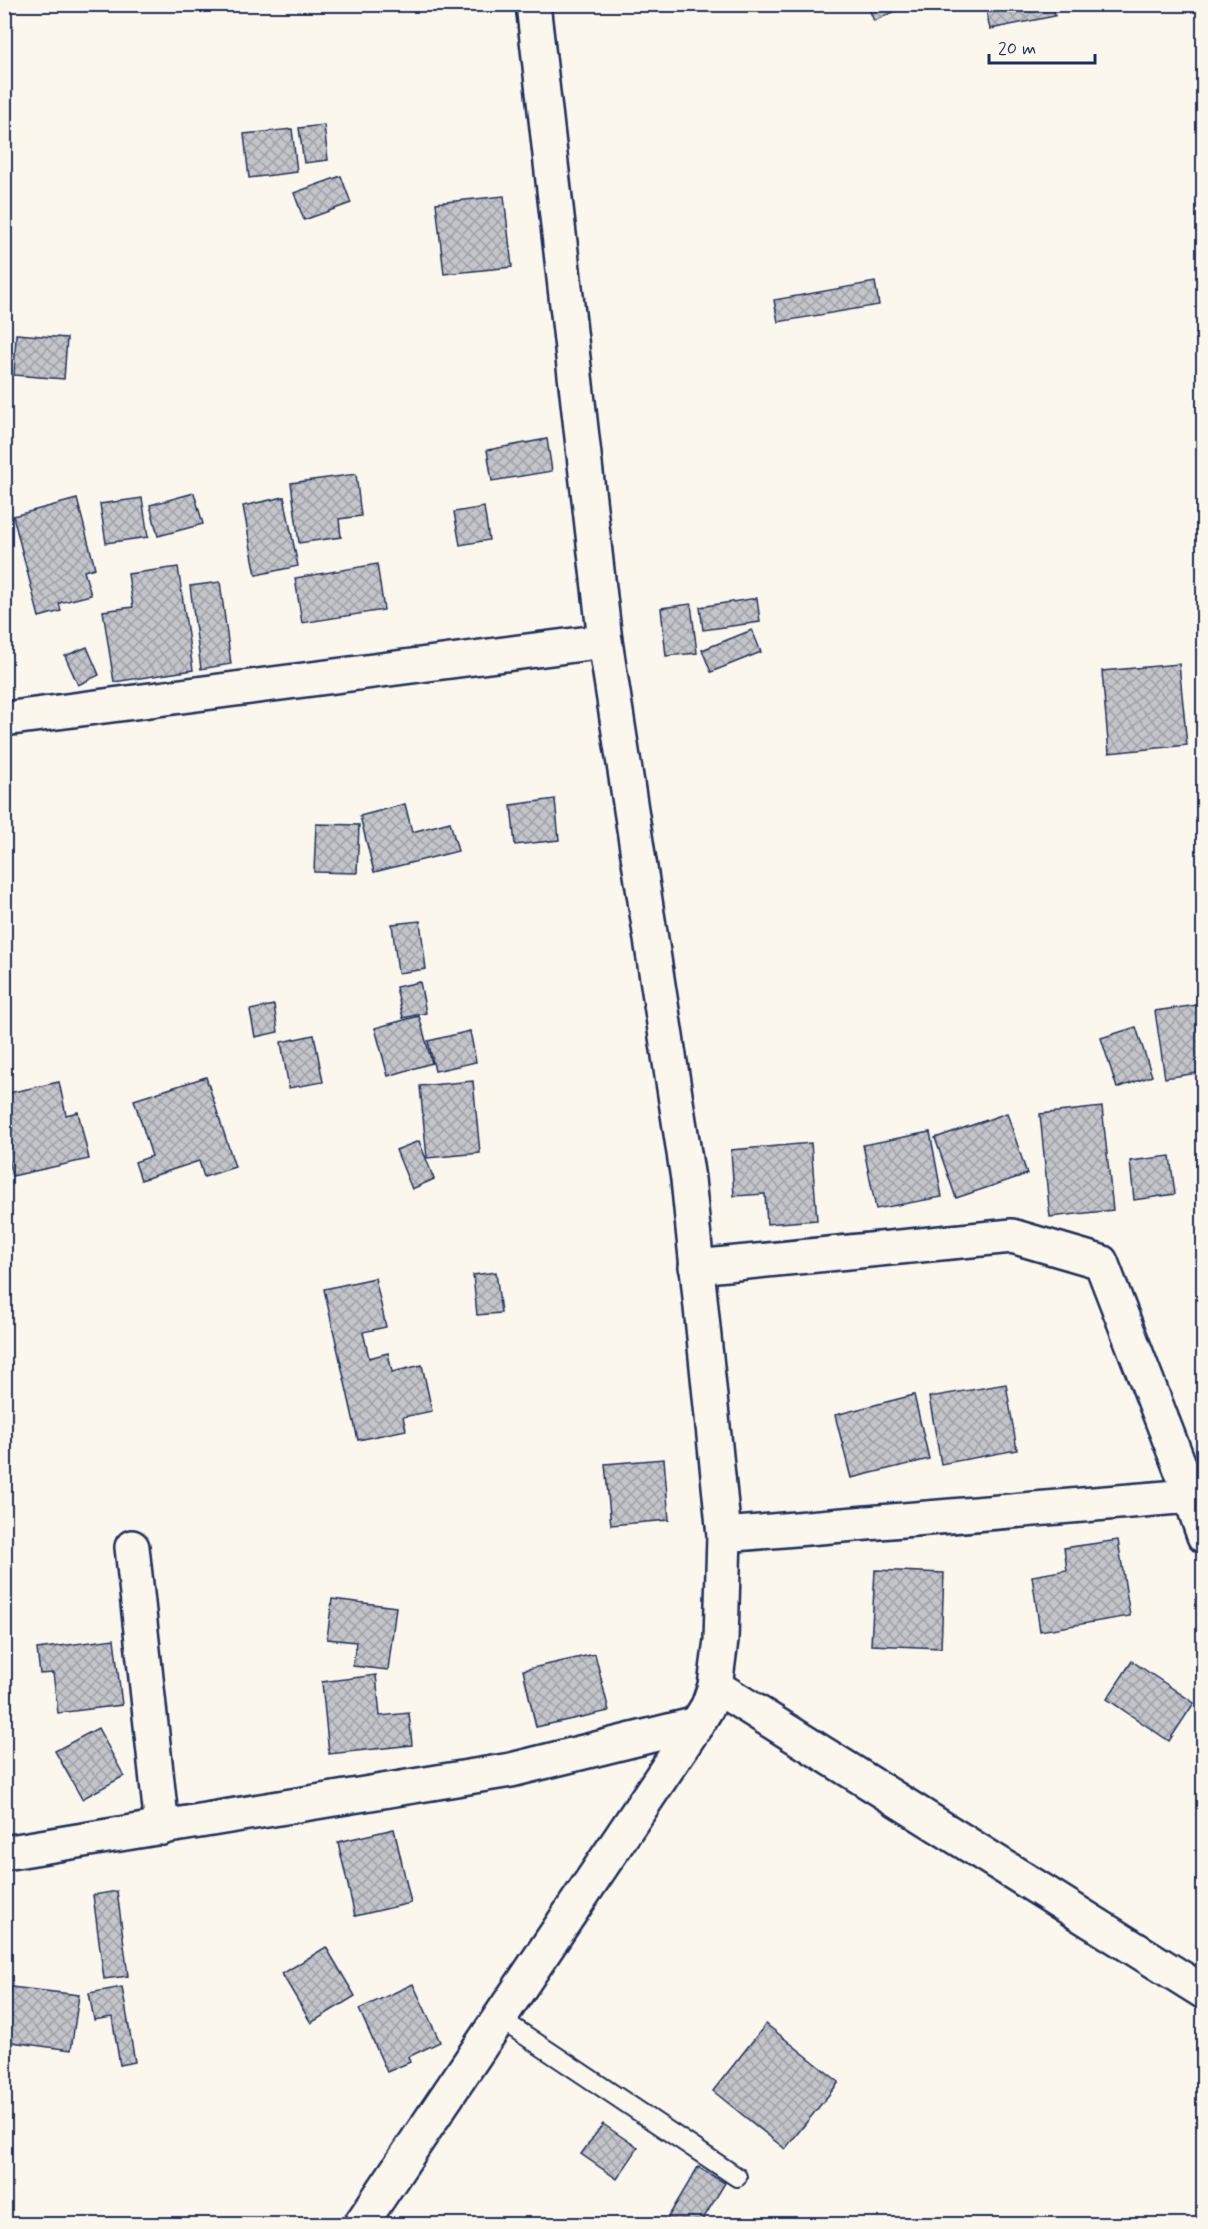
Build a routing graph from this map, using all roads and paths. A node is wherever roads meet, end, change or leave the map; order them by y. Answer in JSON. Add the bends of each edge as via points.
{"nodes":[{"id":1,"x":533,"y":4,"type":"edge"},
{"id":2,"x":604,"y":641,"type":"junction"},
{"id":3,"x":4,"y":719,"type":"edge"},
{"id":4,"x":696,"y":1267,"type":"junction"},
{"id":5,"x":1190,"y":1496,"type":"junction"},
{"id":6,"x":724,"y":1535,"type":"junction"},
{"id":7,"x":1203,"y":1536,"type":"edge"},
{"id":8,"x":132,"y":1548,"type":"dead end"},
{"id":9,"x":715,"y":1686,"type":"junction"},
{"id":10,"x":697,"y":1724,"type":"junction"},
{"id":11,"x":162,"y":1828,"type":"junction"},
{"id":12,"x":4,"y":1853,"type":"edge"},
{"id":13,"x":1203,"y":1992,"type":"edge"},
{"id":14,"x":499,"y":2018,"type":"junction"},
{"id":15,"x":737,"y":2177,"type":"dead end"},
{"id":16,"x":361,"y":2224,"type":"edge"}],
"edges":[{"from":1,"to":2,"type":"street"},
{"from":2,"to":3,"type":"street"},
{"from":2,"to":4,"type":"street","via":[[688,1179]]},
{"from":4,"to":5,"type":"street","via":[[1012,1236],[1101,1262]]},
{"from":4,"to":6,"type":"street"},
{"from":5,"to":6,"type":"street"},
{"from":5,"to":7,"type":"street"},
{"from":6,"to":9,"type":"street","via":[[721,1640]]},
{"from":8,"to":11,"type":"street"},
{"from":9,"to":10,"type":"street"},
{"from":9,"to":13,"type":"street"},
{"from":10,"to":11,"type":"street","via":[[511,1770]]},
{"from":10,"to":14,"type":"street"},
{"from":11,"to":12,"type":"street"},
{"from":14,"to":15,"type":"lane"},
{"from":14,"to":16,"type":"street"}]}
